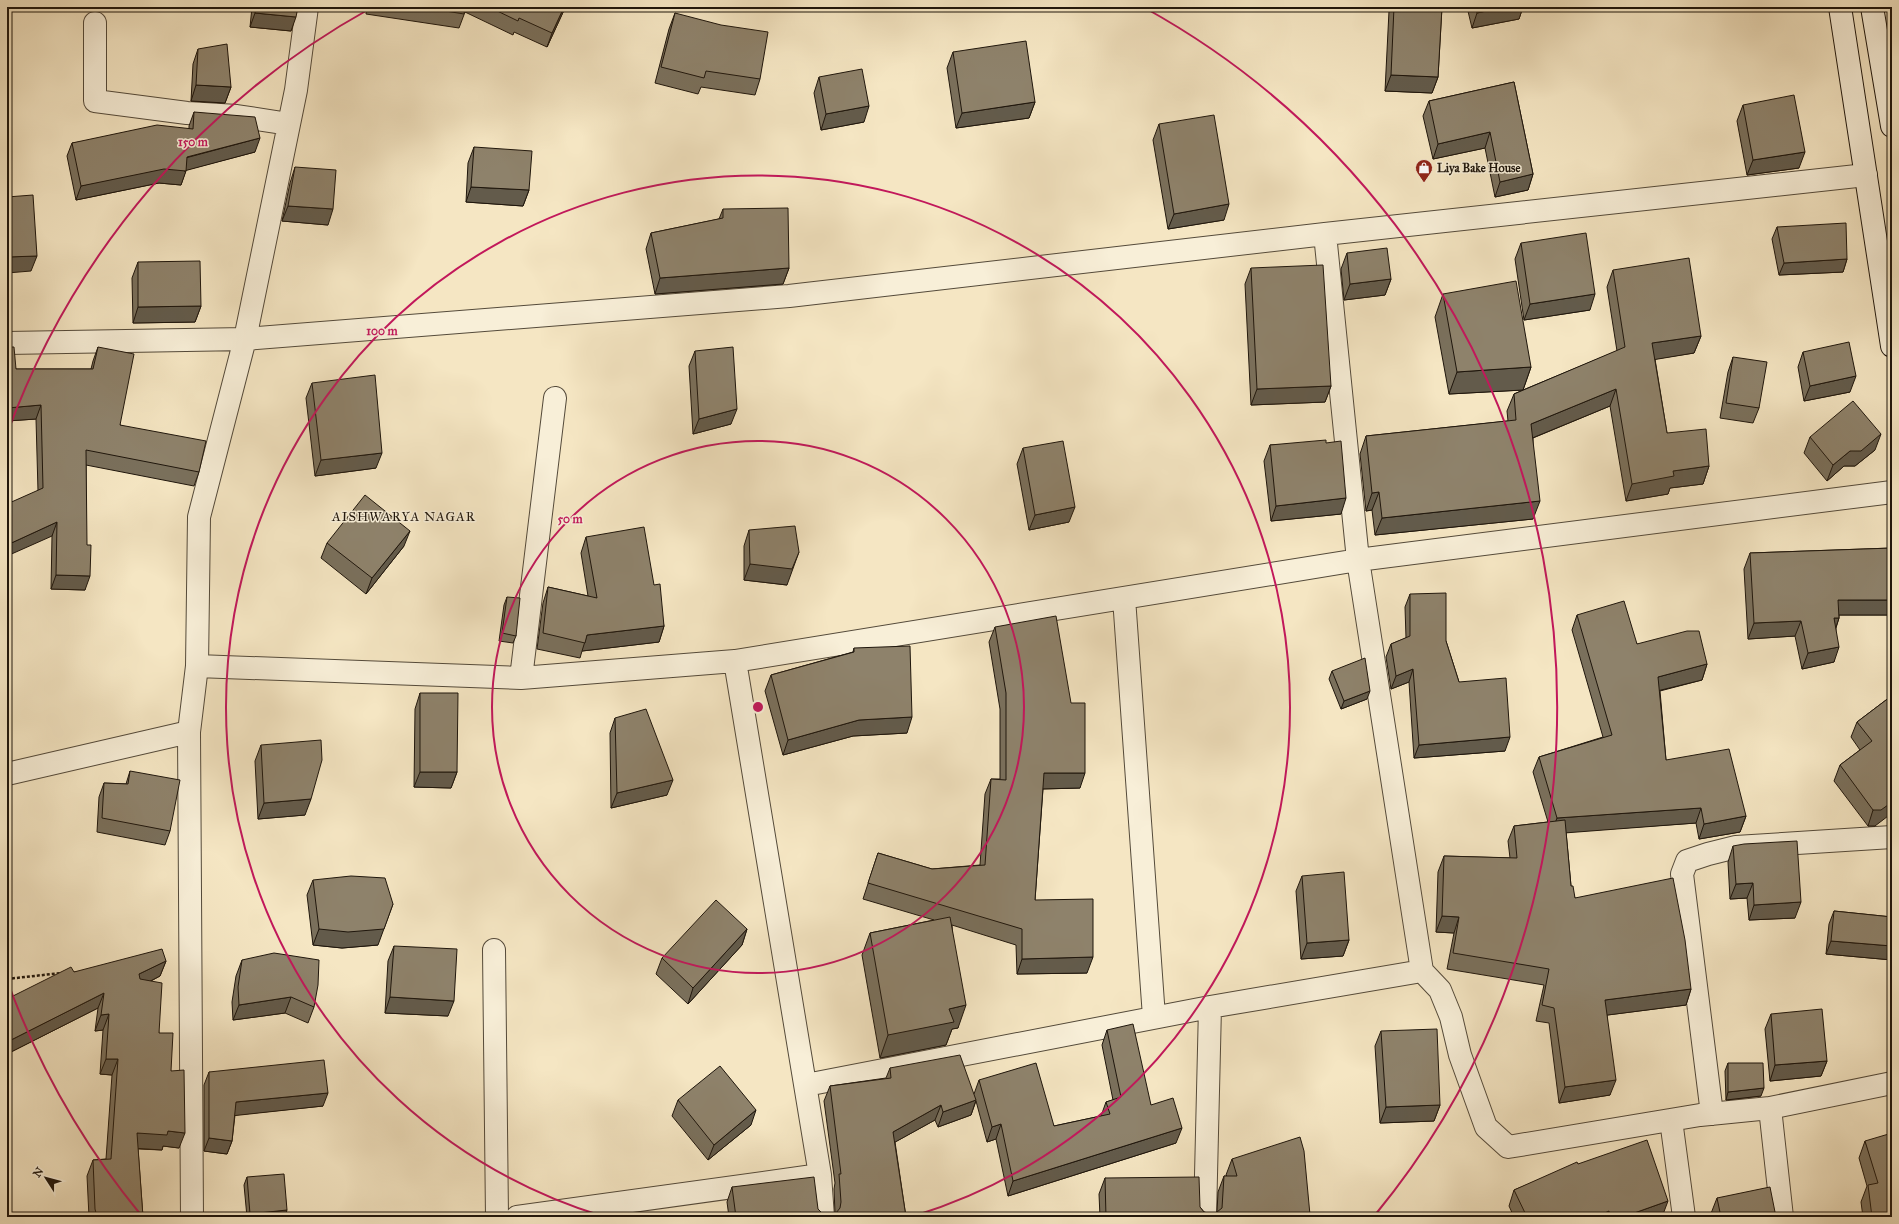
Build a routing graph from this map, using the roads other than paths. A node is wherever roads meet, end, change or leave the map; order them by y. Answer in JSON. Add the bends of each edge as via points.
{"nodes":[{"id":1,"x":307,"y":7,"type":"edge"},
{"id":2,"x":1840,"y":7,"type":"edge"},
{"id":3,"x":1872,"y":7,"type":"edge"},
{"id":4,"x":95,"y":23,"type":"dead end"},
{"id":5,"x":289,"y":124,"type":"junction"},
{"id":6,"x":1892,"y":126,"type":"edge"},
{"id":7,"x":1866,"y":175,"type":"junction"},
{"id":8,"x":1326,"y":234,"type":"junction"},
{"id":9,"x":245,"y":339,"type":"junction"},
{"id":10,"x":7,"y":343,"type":"edge"},
{"id":11,"x":1892,"y":346,"type":"edge"},
{"id":12,"x":555,"y":398,"type":"dead end"},
{"id":13,"x":1892,"y":492,"type":"edge"},
{"id":14,"x":1358,"y":560,"type":"junction"},
{"id":15,"x":1124,"y":598,"type":"junction"},
{"id":16,"x":735,"y":661,"type":"junction"},
{"id":17,"x":197,"y":666,"type":"junction"},
{"id":18,"x":521,"y":678,"type":"junction"},
{"id":19,"x":189,"y":732,"type":"junction"},
{"id":20,"x":7,"y":774,"type":"edge"},
{"id":21,"x":1892,"y":837,"type":"edge"},
{"id":22,"x":494,"y":950,"type":"dead end"},
{"id":23,"x":1422,"y":971,"type":"junction"},
{"id":24,"x":1210,"y":1007,"type":"junction"},
{"id":25,"x":1154,"y":1017,"type":"junction"},
{"id":26,"x":1892,"y":1083,"type":"edge"},
{"id":27,"x":806,"y":1085,"type":"junction"},
{"id":28,"x":1770,"y":1108,"type":"junction"},
{"id":29,"x":1712,"y":1114,"type":"junction"},
{"id":30,"x":1671,"y":1120,"type":"junction"},
{"id":31,"x":820,"y":1175,"type":"junction"},
{"id":32,"x":552,"y":1214,"type":"edge"},
{"id":33,"x":192,"y":1217,"type":"edge"},
{"id":34,"x":497,"y":1217,"type":"edge"},
{"id":35,"x":517,"y":1217,"type":"edge"},
{"id":36,"x":823,"y":1217,"type":"edge"},
{"id":37,"x":1205,"y":1217,"type":"edge"},
{"id":38,"x":1684,"y":1217,"type":"edge"},
{"id":39,"x":1782,"y":1217,"type":"edge"}],
"edges":[{"from":1,"to":5,"type":"street"},
{"from":2,"to":7,"type":"street"},
{"from":3,"to":6,"type":"street"},
{"from":4,"to":5,"type":"street","via":[[95,101]]},
{"from":5,"to":9,"type":"street"},
{"from":7,"to":8,"type":"street"},
{"from":7,"to":11,"type":"street"},
{"from":8,"to":9,"type":"street","via":[[789,296]]},
{"from":8,"to":14,"type":"street"},
{"from":9,"to":10,"type":"street"},
{"from":9,"to":17,"type":"street","via":[[199,517]]},
{"from":12,"to":18,"type":"street"},
{"from":13,"to":14,"type":"street"},
{"from":14,"to":15,"type":"street"},
{"from":14,"to":23,"type":"street"},
{"from":15,"to":16,"type":"street"},
{"from":15,"to":25,"type":"street"},
{"from":16,"to":18,"type":"street"},
{"from":16,"to":27,"type":"street"},
{"from":17,"to":18,"type":"street"},
{"from":17,"to":19,"type":"street"},
{"from":19,"to":20,"type":"street"},
{"from":19,"to":33,"type":"street"},
{"from":21,"to":29,"type":"street","via":[[1736,847],[1687,861],[1682,874]]},
{"from":22,"to":34,"type":"street"},
{"from":23,"to":24,"type":"street"},
{"from":23,"to":30,"type":"street","via":[[1440,990],[1486,1127],[1508,1147]]},
{"from":24,"to":25,"type":"street"},
{"from":24,"to":37,"type":"street"},
{"from":25,"to":27,"type":"street"},
{"from":26,"to":28,"type":"street"},
{"from":27,"to":31,"type":"street"},
{"from":28,"to":29,"type":"street"},
{"from":28,"to":39,"type":"street"},
{"from":29,"to":30,"type":"street"},
{"from":30,"to":38,"type":"street"},
{"from":31,"to":32,"type":"street"},
{"from":31,"to":36,"type":"street"},
{"from":32,"to":35,"type":"street"}]}
